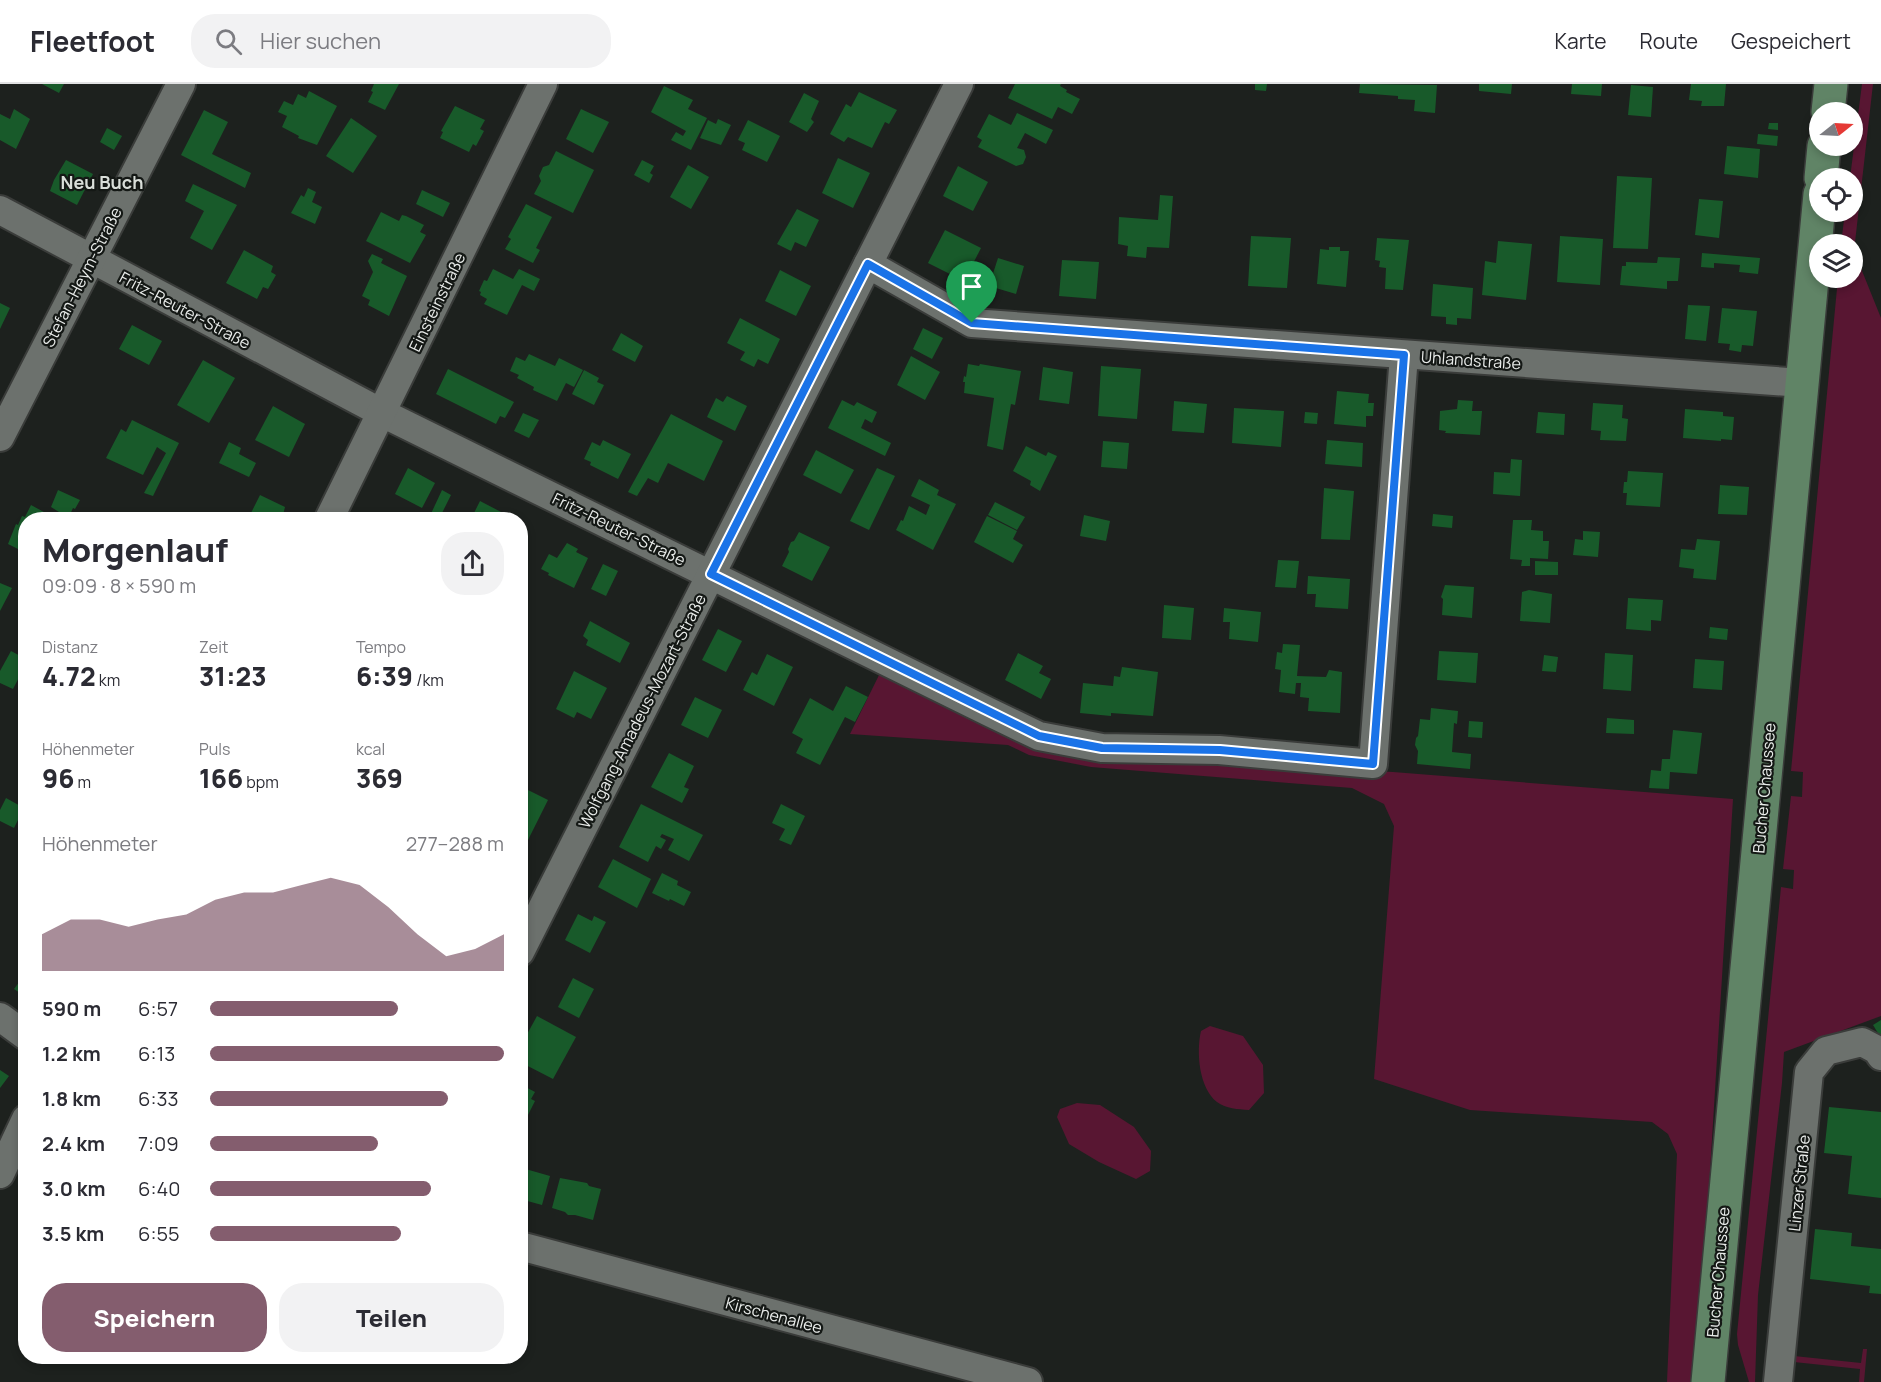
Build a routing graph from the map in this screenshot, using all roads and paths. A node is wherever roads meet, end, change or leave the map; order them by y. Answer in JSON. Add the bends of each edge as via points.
{"nodes":[{"id":1,"x":181,"y":84,"type":"edge"},
{"id":2,"x":543,"y":84,"type":"edge"},
{"id":3,"x":959,"y":84,"type":"edge"},
{"id":4,"x":1831,"y":84,"type":"edge"},
{"id":5,"x":1829,"y":102,"type":"edge"},
{"id":6,"x":0,"y":210,"type":"edge"},
{"id":7,"x":1817,"y":222,"type":"edge"},
{"id":8,"x":91,"y":260,"type":"junction"},
{"id":9,"x":868,"y":264,"type":"junction"},
{"id":10,"x":1404,"y":355,"type":"junction"},
{"id":11,"x":1802,"y":383,"type":"junction"},
{"id":12,"x":382,"y":413,"type":"junction"},
{"id":13,"x":0,"y":437,"type":"edge"},
{"id":14,"x":332,"y":512,"type":"edge"},
{"id":15,"x":711,"y":574,"type":"junction"},
{"id":16,"x":528,"y":936,"type":"edge"},
{"id":17,"x":0,"y":1017,"type":"edge"},
{"id":18,"x":18,"y":1030,"type":"edge"},
{"id":19,"x":1881,"y":1056,"type":"edge"},
{"id":20,"x":18,"y":1136,"type":"edge"},
{"id":21,"x":0,"y":1174,"type":"edge"},
{"id":22,"x":528,"y":1248,"type":"edge"},
{"id":23,"x":1028,"y":1382,"type":"edge"},
{"id":24,"x":1708,"y":1382,"type":"edge"},
{"id":25,"x":1778,"y":1382,"type":"edge"}],
"edges":[{"from":1,"to":8,"type":"street","name":"Stefan-Heym-Straße"},
{"from":2,"to":12,"type":"street","name":"Einsteinstraße"},
{"from":3,"to":9,"type":"street","name":"Wolfgang-Amadeus-Mozart-Straße"},
{"from":4,"to":5,"type":"main road"},
{"from":6,"to":8,"type":"street","name":"Fritz-Reuter-Straße"},
{"from":7,"to":11,"type":"main road","name":"Bucher Chaussee"},
{"from":8,"to":12,"type":"street","name":"Fritz-Reuter-Straße"},
{"from":8,"to":13,"type":"street","name":"Stefan-Heym-Straße"},
{"from":9,"to":10,"type":"street","name":"Uhlandstraße","via":[[972,323]]},
{"from":9,"to":15,"type":"street","name":"Wolfgang-Amadeus-Mozart-Straße"},
{"from":10,"to":11,"type":"street","name":"Uhlandstraße"},
{"from":10,"to":15,"type":"street","name":"Fritz-Reuter-Straße","via":[[1373,764],[1220,750],[1102,748],[1039,736]]},
{"from":11,"to":24,"type":"main road","name":"Bucher Chaussee"},
{"from":12,"to":14,"type":"street","name":"Einsteinstraße"},
{"from":12,"to":15,"type":"street","name":"Fritz-Reuter-Straße"},
{"from":15,"to":16,"type":"street","name":"Wolfgang-Amadeus-Mozart-Straße"},
{"from":17,"to":18,"type":"street"},
{"from":19,"to":25,"type":"street","name":"Linzer Straße","via":[[1862,1042],[1826,1051],[1809,1072]]},
{"from":20,"to":21,"type":"street"},
{"from":22,"to":23,"type":"street","name":"Kirschenallee"}]}
